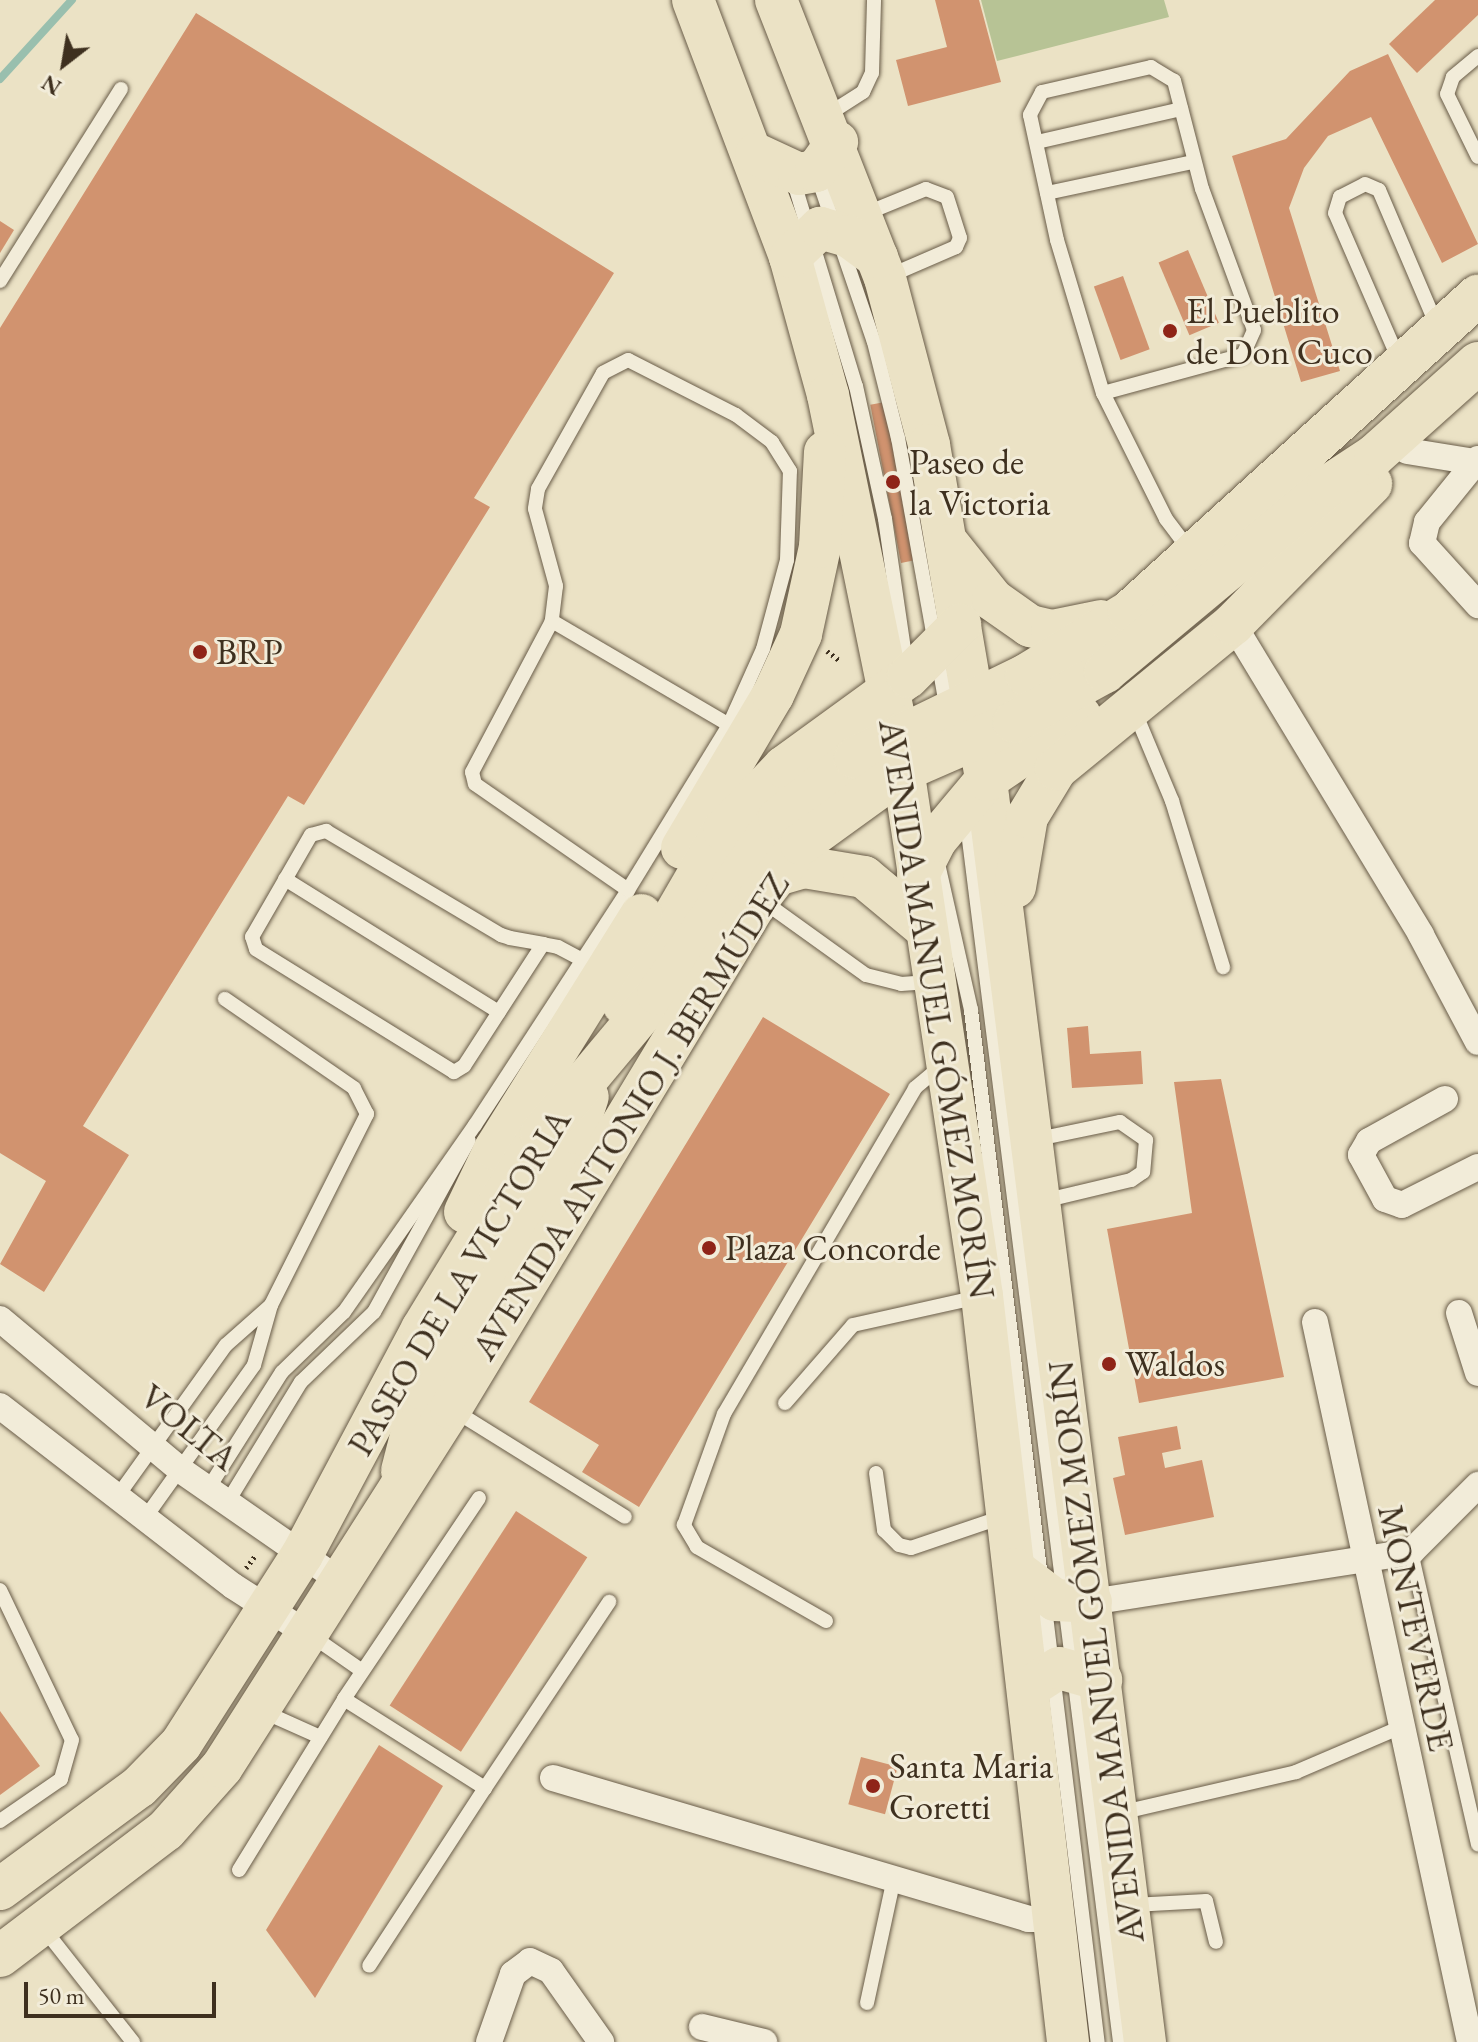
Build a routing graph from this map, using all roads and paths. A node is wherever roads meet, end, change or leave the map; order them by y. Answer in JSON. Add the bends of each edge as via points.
{"nodes":[{"id":1,"x":693,"y":0,"type":"edge"},
{"id":2,"x":776,"y":0,"type":"edge"},
{"id":3,"x":874,"y":0,"type":"edge"},
{"id":4,"x":1478,"y":56,"type":"edge"},
{"id":5,"x":121,"y":89,"type":"dead end"},
{"id":6,"x":1181,"y":109,"type":"junction"},
{"id":7,"x":1037,"y":142,"type":"junction"},
{"id":8,"x":805,"y":151,"type":"junction"},
{"id":9,"x":1478,"y":157,"type":"edge"},
{"id":10,"x":1193,"y":162,"type":"junction"},
{"id":11,"x":1047,"y":193,"type":"junction"},
{"id":12,"x":824,"y":235,"type":"junction"},
{"id":13,"x":881,"y":267,"type":"junction"},
{"id":14,"x":0,"y":281,"type":"edge"},
{"id":15,"x":1478,"y":296,"type":"edge"},
{"id":16,"x":1440,"y":332,"type":"junction"},
{"id":17,"x":1478,"y":363,"type":"edge"},
{"id":18,"x":1396,"y":373,"type":"junction"},
{"id":19,"x":1478,"y":390,"type":"edge"},
{"id":20,"x":1103,"y":393,"type":"junction"},
{"id":21,"x":828,"y":395,"type":"junction"},
{"id":22,"x":1407,"y":451,"type":"junction"},
{"id":23,"x":1476,"y":460,"type":"edge"},
{"id":24,"x":1328,"y":486,"type":"junction"},
{"id":25,"x":946,"y":541,"type":"junction"},
{"id":26,"x":1192,"y":554,"type":"junction"},
{"id":27,"x":1478,"y":605,"type":"edge"},
{"id":28,"x":1129,"y":612,"type":"junction"},
{"id":29,"x":552,"y":621,"type":"junction"},
{"id":30,"x":1233,"y":624,"type":"junction"},
{"id":31,"x":1133,"y":710,"type":"junction"},
{"id":32,"x":729,"y":725,"type":"junction"},
{"id":33,"x":936,"y":745,"type":"junction"},
{"id":34,"x":285,"y":879,"type":"junction"},
{"id":35,"x":766,"y":887,"type":"junction"},
{"id":36,"x":628,"y":890,"type":"junction"},
{"id":37,"x":924,"y":927,"type":"junction"},
{"id":38,"x":543,"y":944,"type":"junction"},
{"id":39,"x":582,"y":960,"type":"junction"},
{"id":40,"x":1010,"y":960,"type":"junction"},
{"id":41,"x":1223,"y":967,"type":"dead end"},
{"id":42,"x":933,"y":982,"type":"junction"},
{"id":43,"x":225,"y":999,"type":"dead end"},
{"id":44,"x":499,"y":1012,"type":"junction"},
{"id":45,"x":1478,"y":1042,"type":"edge"},
{"id":46,"x":949,"y":1061,"type":"junction"},
{"id":47,"x":599,"y":1068,"type":"junction"},
{"id":48,"x":1445,"y":1099,"type":"dead end"},
{"id":49,"x":475,"y":1125,"type":"junction"},
{"id":50,"x":1033,"y":1140,"type":"junction"},
{"id":51,"x":1478,"y":1167,"type":"edge"},
{"id":52,"x":1042,"y":1201,"type":"junction"},
{"id":53,"x":982,"y":1296,"type":"junction"},
{"id":54,"x":271,"y":1305,"type":"junction"},
{"id":55,"x":1459,"y":1313,"type":"dead end"},
{"id":56,"x":0,"y":1319,"type":"edge"},
{"id":57,"x":1315,"y":1322,"type":"dead end"},
{"id":58,"x":422,"y":1329,"type":"junction"},
{"id":59,"x":1478,"y":1373,"type":"edge"},
{"id":60,"x":785,"y":1403,"type":"dead end"},
{"id":61,"x":0,"y":1406,"type":"edge"},
{"id":62,"x":451,"y":1408,"type":"junction"},
{"id":63,"x":155,"y":1447,"type":"junction"},
{"id":64,"x":182,"y":1471,"type":"junction"},
{"id":65,"x":876,"y":1473,"type":"dead end"},
{"id":66,"x":400,"y":1484,"type":"junction"},
{"id":67,"x":1478,"y":1485,"type":"edge"},
{"id":68,"x":218,"y":1496,"type":"junction"},
{"id":69,"x":117,"y":1497,"type":"junction"},
{"id":70,"x":479,"y":1498,"type":"dead end"},
{"id":71,"x":1005,"y":1516,"type":"junction"},
{"id":72,"x":625,"y":1517,"type":"dead end"},
{"id":73,"x":145,"y":1518,"type":"junction"},
{"id":74,"x":1411,"y":1552,"type":"junction"},
{"id":75,"x":302,"y":1555,"type":"junction"},
{"id":76,"x":1365,"y":1562,"type":"junction"},
{"id":77,"x":340,"y":1581,"type":"junction"},
{"id":78,"x":0,"y":1590,"type":"edge"},
{"id":79,"x":1053,"y":1592,"type":"junction"},
{"id":80,"x":609,"y":1602,"type":"dead end"},
{"id":81,"x":267,"y":1611,"type":"junction"},
{"id":82,"x":826,"y":1621,"type":"dead end"},
{"id":83,"x":308,"y":1634,"type":"junction"},
{"id":84,"x":361,"y":1670,"type":"junction"},
{"id":85,"x":1063,"y":1676,"type":"junction"},
{"id":86,"x":344,"y":1699,"type":"junction"},
{"id":87,"x":261,"y":1710,"type":"junction"},
{"id":88,"x":1401,"y":1727,"type":"junction"},
{"id":89,"x":320,"y":1737,"type":"junction"},
{"id":90,"x":553,"y":1778,"type":"dead end"},
{"id":91,"x":485,"y":1788,"type":"junction"},
{"id":92,"x":1115,"y":1814,"type":"junction"},
{"id":93,"x":0,"y":1821,"type":"edge"},
{"id":94,"x":1478,"y":1844,"type":"edge"},
{"id":95,"x":239,"y":1870,"type":"dead end"},
{"id":96,"x":894,"y":1878,"type":"junction"},
{"id":97,"x":0,"y":1889,"type":"edge"},
{"id":98,"x":1124,"y":1906,"type":"junction"},
{"id":99,"x":1055,"y":1919,"type":"junction"},
{"id":100,"x":41,"y":1926,"type":"junction"},
{"id":101,"x":1216,"y":1942,"type":"dead end"},
{"id":102,"x":0,"y":1956,"type":"edge"},
{"id":103,"x":369,"y":1966,"type":"dead end"},
{"id":104,"x":867,"y":2003,"type":"dead end"},
{"id":105,"x":702,"y":2027,"type":"dead end"},
{"id":106,"x":133,"y":2042,"type":"edge"},
{"id":107,"x":489,"y":2042,"type":"edge"},
{"id":108,"x":601,"y":2042,"type":"edge"},
{"id":109,"x":764,"y":2042,"type":"edge"},
{"id":110,"x":1068,"y":2042,"type":"edge"},
{"id":111,"x":1098,"y":2042,"type":"edge"},
{"id":112,"x":1120,"y":2042,"type":"edge"},
{"id":113,"x":1145,"y":2042,"type":"edge"},
{"id":114,"x":1470,"y":2042,"type":"edge"}],
"edges":[{"from":1,"to":8,"type":"main road","name":"AVENIDA MANUEL GÓMEZ MORÍN"},
{"from":2,"to":8,"type":"main road","name":"AVENIDA MANUEL GÓMEZ MORÍN"},
{"from":3,"to":8,"type":"lane","via":[[872,73],[863,92]]},
{"from":4,"to":9,"type":"lane","via":[[1453,77],[1447,94]]},
{"from":5,"to":14,"type":"lane"},
{"from":6,"to":7,"type":"lane"},
{"from":6,"to":7,"type":"lane","via":[[1174,81],[1151,67],[1042,92],[1030,115]]},
{"from":6,"to":10,"type":"lane"},
{"from":7,"to":11,"type":"lane"},
{"from":8,"to":12,"type":"main road","name":"AVENIDA MANUEL GÓMEZ MORÍN"},
{"from":8,"to":12,"type":"main road","name":"AVENIDA MANUEL GÓMEZ MORÍN"},
{"from":10,"to":11,"type":"lane"},
{"from":10,"to":20,"type":"lane","via":[[1252,340],[1243,355]]},
{"from":11,"to":20,"type":"lane"},
{"from":12,"to":13,"type":"main road","name":"AVENIDA MANUEL GÓMEZ MORÍN"},
{"from":12,"to":13,"type":"lane","via":[[926,189],[947,197],[956,247]]},
{"from":12,"to":21,"type":"main road","name":"AVENIDA MANUEL GÓMEZ MORÍN"},
{"from":12,"to":33,"type":"lane"},
{"from":12,"to":33,"type":"lane","via":[[874,342],[898,438]]},
{"from":13,"to":25,"type":"main road","name":"AVENIDA MANUEL GÓMEZ MORÍN","via":[[929,445]]},
{"from":15,"to":16,"type":"main road"},
{"from":16,"to":18,"type":"main road"},
{"from":16,"to":18,"type":"lane","via":[[1379,190],[1365,184],[1340,197],[1335,213]]},
{"from":17,"to":24,"type":"main road","via":[[1375,455]]},
{"from":18,"to":24,"type":"main road","via":[[1344,447]]},
{"from":18,"to":26,"type":"main road"},
{"from":19,"to":22,"type":"main road"},
{"from":20,"to":26,"type":"lane","via":[[1166,519]]},
{"from":21,"to":33,"type":"main road","name":"AVENIDA MANUEL GÓMEZ MORÍN"},
{"from":21,"to":58,"type":"main road","via":[[820,547],[801,634],[730,770],[495,1149],[444,1256]]},
{"from":22,"to":23,"type":"street"},
{"from":22,"to":30,"type":"main road"},
{"from":23,"to":27,"type":"street","via":[[1427,522],[1422,543]]},
{"from":24,"to":33,"type":"main road","via":[[1257,570],[1128,684]]},
{"from":25,"to":28,"type":"main road","via":[[993,600],[1030,626],[1073,629]]},
{"from":25,"to":33,"type":"main road","name":"AVENIDA MANUEL GÓMEZ MORÍN"},
{"from":26,"to":28,"type":"main road"},
{"from":28,"to":33,"type":"main road"},
{"from":29,"to":32,"type":"lane"},
{"from":29,"to":32,"type":"lane","via":[[556,586],[535,509],[538,489],[603,373],[618,361],[639,361],[772,442],[790,471],[787,560],[778,604]]},
{"from":29,"to":36,"type":"lane","via":[[472,767],[472,778]]},
{"from":30,"to":31,"type":"main road"},
{"from":30,"to":45,"type":"street","via":[[1421,935]]},
{"from":31,"to":40,"type":"main road","via":[[1056,769],[1036,794],[1020,842]]},
{"from":31,"to":41,"type":"lane","via":[[1172,801]]},
{"from":32,"to":36,"type":"lane"},
{"from":33,"to":35,"type":"main road","name":"AVENIDA ANTONIO J. BERMÚDEZ","via":[[822,824]]},
{"from":33,"to":37,"type":"main road","name":"AVENIDA MANUEL GÓMEZ MORÍN"},
{"from":33,"to":40,"type":"main road","name":"AVENIDA MANUEL GÓMEZ MORÍN"},
{"from":33,"to":47,"type":"main road","via":[[819,736],[724,830],[657,939]]},
{"from":33,"to":79,"type":"lane"},
{"from":33,"to":79,"type":"lane"},
{"from":34,"to":38,"type":"lane","via":[[311,835],[326,831],[501,935]]},
{"from":34,"to":44,"type":"lane"},
{"from":34,"to":44,"type":"lane","via":[[252,937],[256,949],[447,1069],[464,1066]]},
{"from":35,"to":37,"type":"main road","via":[[804,867],[864,877]]},
{"from":35,"to":42,"type":"lane","via":[[866,975],[901,984]]},
{"from":35,"to":62,"type":"main road","name":"AVENIDA ANTONIO J. BERMÚDEZ"},
{"from":36,"to":39,"type":"lane"},
{"from":37,"to":42,"type":"main road","name":"AVENIDA MANUEL GÓMEZ MORÍN"},
{"from":38,"to":39,"type":"lane"},
{"from":38,"to":44,"type":"lane"},
{"from":39,"to":49,"type":"lane"},
{"from":40,"to":50,"type":"main road","name":"AVENIDA MANUEL GÓMEZ MORÍN"},
{"from":42,"to":46,"type":"main road","name":"AVENIDA MANUEL GÓMEZ MORÍN"},
{"from":43,"to":54,"type":"lane","via":[[354,1088],[367,1114]]},
{"from":46,"to":53,"type":"main road","name":"AVENIDA MANUEL GÓMEZ MORÍN"},
{"from":46,"to":82,"type":"lane","via":[[915,1088],[758,1354],[724,1414],[684,1525],[697,1547]]},
{"from":47,"to":58,"type":"main road","name":"PASEO DE LA VICTORIA","via":[[555,1113]]},
{"from":47,"to":66,"type":"main road","via":[[576,1133],[423,1389],[412,1413]]},
{"from":48,"to":51,"type":"street","via":[[1369,1141],[1361,1155],[1385,1199],[1402,1205]]},
{"from":49,"to":68,"type":"lane","via":[[354,1300],[282,1372]]},
{"from":49,"to":68,"type":"lane","via":[[374,1312],[301,1382]]},
{"from":50,"to":52,"type":"main road","name":"AVENIDA MANUEL GÓMEZ MORÍN"},
{"from":50,"to":52,"type":"lane","via":[[1120,1122],[1146,1140],[1143,1172],[1131,1180]]},
{"from":52,"to":79,"type":"main road","name":"AVENIDA MANUEL GÓMEZ MORÍN"},
{"from":53,"to":60,"type":"lane","via":[[853,1325]]},
{"from":53,"to":71,"type":"main road","name":"AVENIDA MANUEL GÓMEZ MORÍN"},
{"from":54,"to":63,"type":"lane","via":[[226,1345]]},
{"from":54,"to":64,"type":"lane","via":[[254,1365]]},
{"from":55,"to":59,"type":"street"},
{"from":56,"to":63,"type":"street","name":"VOLTA"},
{"from":57,"to":76,"type":"street","name":"MONTEVERDE"},
{"from":58,"to":75,"type":"main road","name":"PASEO DE LA VICTORIA"},
{"from":61,"to":69,"type":"street"},
{"from":62,"to":66,"type":"main road","name":"AVENIDA ANTONIO J. BERMÚDEZ"},
{"from":62,"to":72,"type":"lane"},
{"from":63,"to":64,"type":"street","name":"VOLTA"},
{"from":63,"to":69,"type":"lane"},
{"from":64,"to":68,"type":"street","name":"VOLTA"},
{"from":64,"to":73,"type":"lane"},
{"from":65,"to":71,"type":"lane","via":[[884,1530],[899,1545],[911,1548]]},
{"from":66,"to":77,"type":"main road","name":"AVENIDA ANTONIO J. BERMÚDEZ"},
{"from":67,"to":74,"type":"street"},
{"from":68,"to":75,"type":"street","name":"VOLTA"},
{"from":69,"to":73,"type":"street"},
{"from":70,"to":84,"type":"lane"},
{"from":71,"to":79,"type":"main road","name":"AVENIDA MANUEL GÓMEZ MORÍN"},
{"from":73,"to":81,"type":"street"},
{"from":74,"to":76,"type":"street"},
{"from":74,"to":94,"type":"lane"},
{"from":75,"to":77,"type":"street","name":"VOLTA"},
{"from":75,"to":81,"type":"main road","name":"PASEO DE LA VICTORIA"},
{"from":76,"to":79,"type":"street"},
{"from":76,"to":88,"type":"street","name":"MONTEVERDE"},
{"from":77,"to":83,"type":"main road","name":"AVENIDA ANTONIO J. BERMÚDEZ"},
{"from":78,"to":93,"type":"lane","via":[[72,1740],[61,1779]]},
{"from":79,"to":85,"type":"main road","name":"AVENIDA MANUEL GÓMEZ MORÍN"},
{"from":79,"to":85,"type":"main road","name":"AVENIDA MANUEL GÓMEZ MORÍN"},
{"from":80,"to":91,"type":"lane"},
{"from":81,"to":83,"type":"street"},
{"from":81,"to":97,"type":"main road","name":"PASEO DE LA VICTORIA","via":[[161,1767]]},
{"from":83,"to":84,"type":"lane"},
{"from":83,"to":87,"type":"main road","name":"AVENIDA ANTONIO J. BERMÚDEZ"},
{"from":84,"to":86,"type":"lane"},
{"from":85,"to":92,"type":"main road","name":"AVENIDA MANUEL GÓMEZ MORÍN"},
{"from":85,"to":99,"type":"main road","name":"AVENIDA MANUEL GÓMEZ MORÍN"},
{"from":85,"to":111,"type":"lane"},
{"from":85,"to":112,"type":"lane"},
{"from":86,"to":89,"type":"lane"},
{"from":86,"to":91,"type":"lane"},
{"from":87,"to":89,"type":"lane"},
{"from":87,"to":100,"type":"main road","name":"AVENIDA ANTONIO J. BERMÚDEZ","via":[[197,1800]]},
{"from":88,"to":92,"type":"lane","via":[[1296,1772]]},
{"from":88,"to":114,"type":"street","name":"MONTEVERDE"},
{"from":89,"to":95,"type":"lane"},
{"from":90,"to":96,"type":"street"},
{"from":91,"to":103,"type":"lane"},
{"from":92,"to":98,"type":"main road","name":"AVENIDA MANUEL GÓMEZ MORÍN"},
{"from":96,"to":99,"type":"street","via":[[1028,1919]]},
{"from":96,"to":104,"type":"lane"},
{"from":98,"to":101,"type":"lane","via":[[1206,1901]]},
{"from":98,"to":113,"type":"main road","name":"AVENIDA MANUEL GÓMEZ MORÍN"},
{"from":99,"to":110,"type":"main road","name":"AVENIDA MANUEL GÓMEZ MORÍN"},
{"from":100,"to":102,"type":"main road","name":"AVENIDA ANTONIO J. BERMÚDEZ"},
{"from":100,"to":106,"type":"lane"},
{"from":105,"to":109,"type":"street"},
{"from":107,"to":108,"type":"street","via":[[513,1974],[530,1961],[551,1971]]}]}
